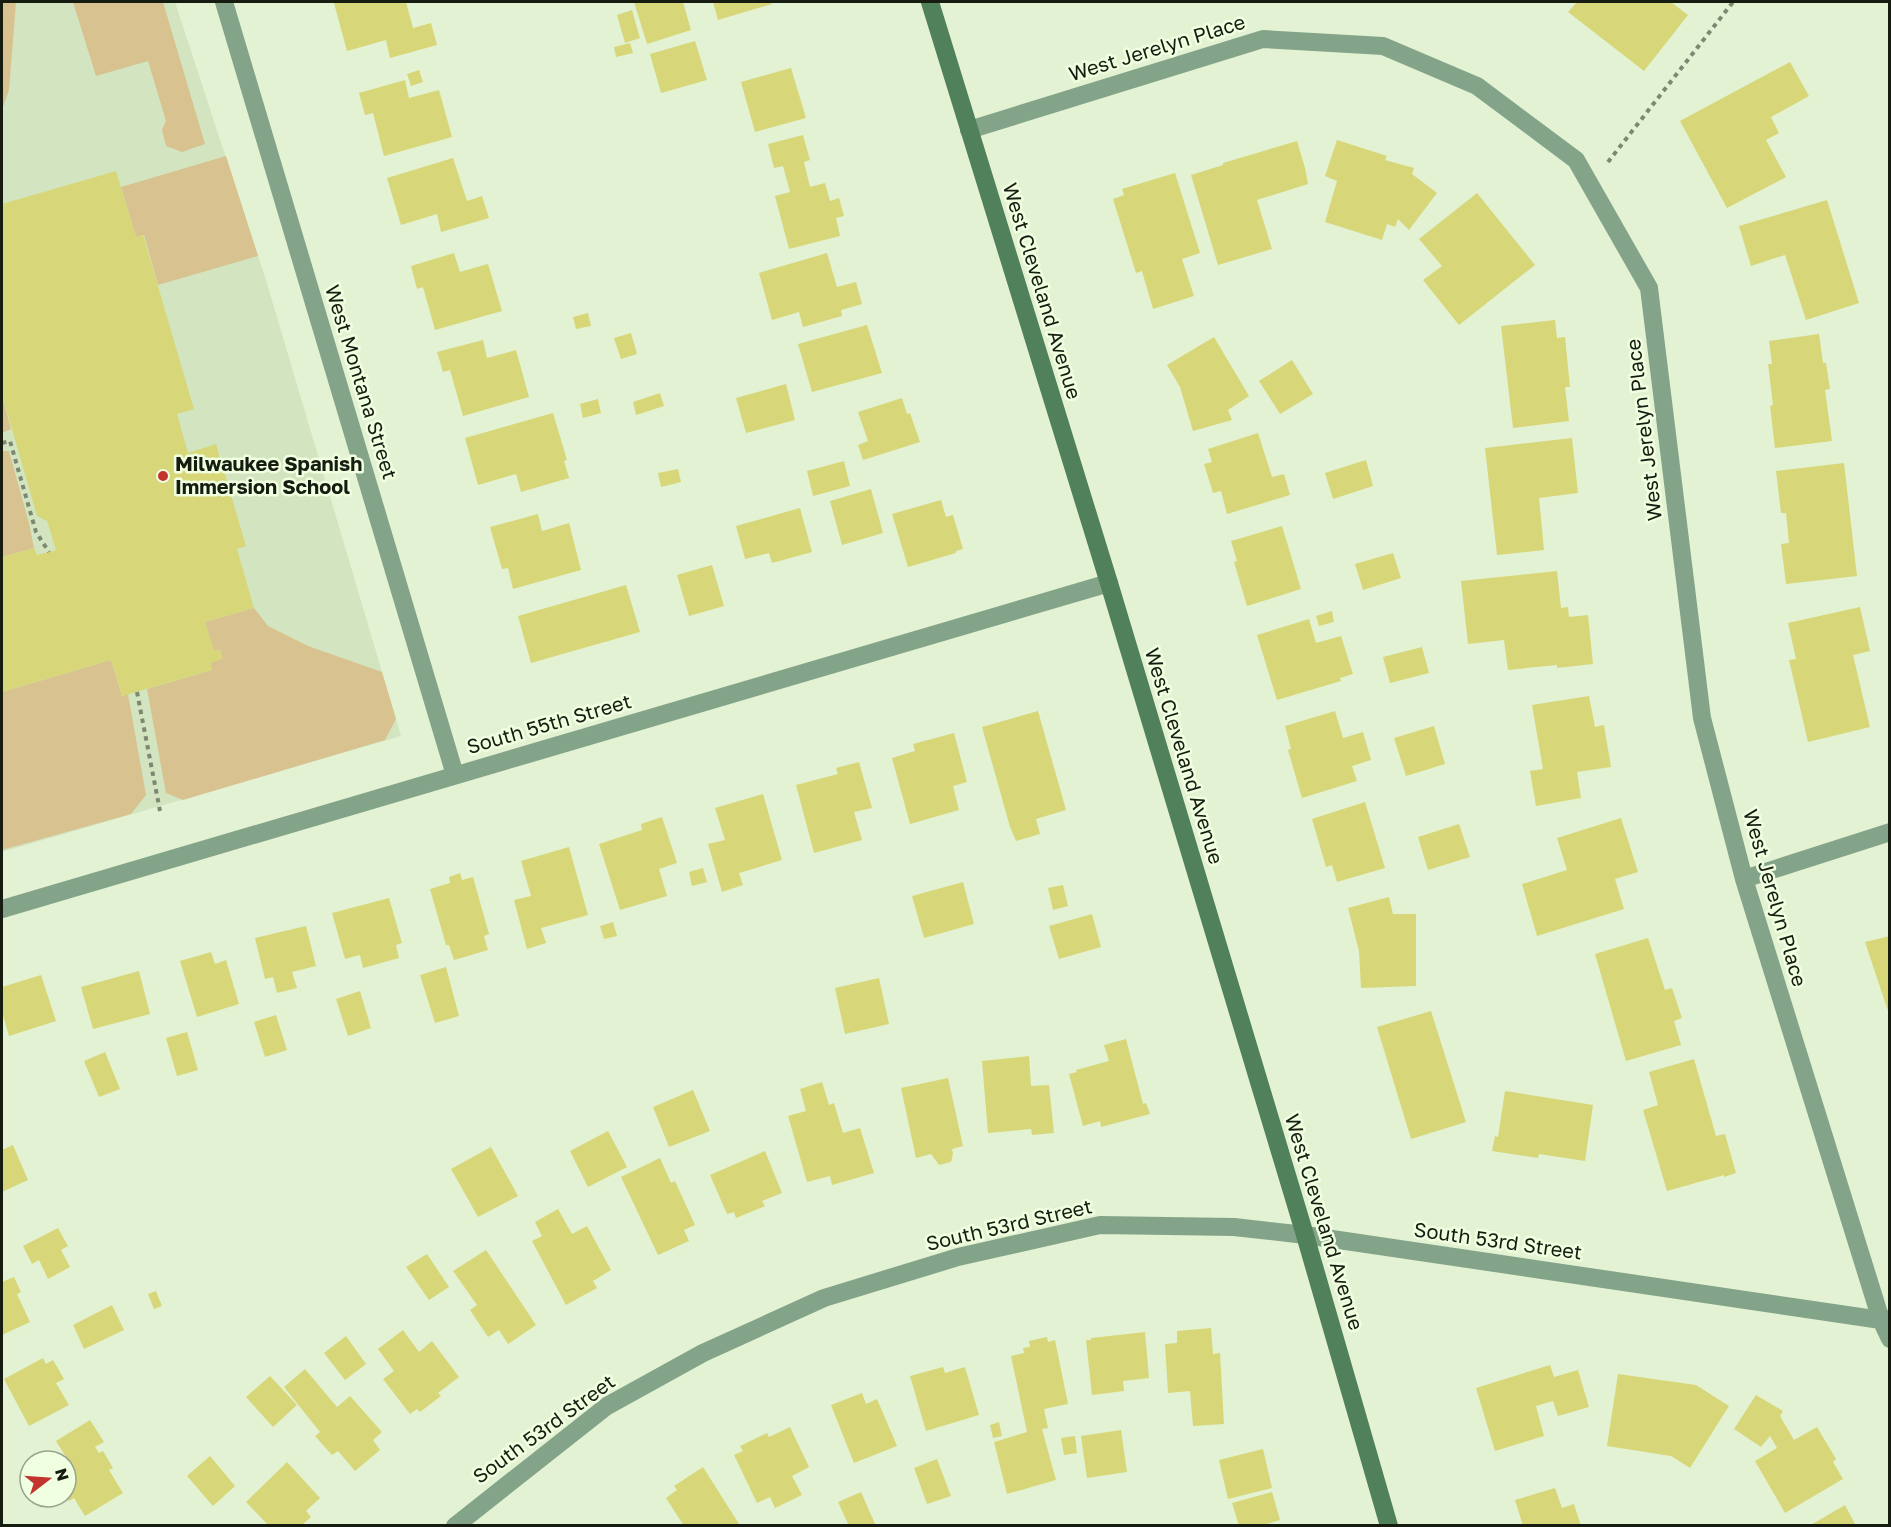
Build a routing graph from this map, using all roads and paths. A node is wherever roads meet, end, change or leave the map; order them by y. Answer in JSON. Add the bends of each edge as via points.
{"nodes":[{"id":1,"x":224,"y":2,"type":"edge"},
{"id":2,"x":930,"y":2,"type":"edge"},
{"id":3,"x":1733,"y":2,"type":"edge"},
{"id":4,"x":969,"y":130,"type":"junction"},
{"id":5,"x":1590,"y":185,"type":"junction"},
{"id":6,"x":2,"y":443,"type":"edge"},
{"id":7,"x":49,"y":552,"type":"dead end"},
{"id":8,"x":1108,"y":583,"type":"junction"},
{"id":9,"x":137,"y":692,"type":"dead end"},
{"id":10,"x":456,"y":775,"type":"junction"},
{"id":11,"x":160,"y":811,"type":"dead end"},
{"id":12,"x":1890,"y":832,"type":"edge"},
{"id":13,"x":1744,"y":879,"type":"junction"},
{"id":14,"x":2,"y":909,"type":"edge"},
{"id":15,"x":1305,"y":1235,"type":"junction"},
{"id":16,"x":1885,"y":1320,"type":"edge"},
{"id":17,"x":1890,"y":1339,"type":"edge"},
{"id":18,"x":454,"y":1526,"type":"edge"},
{"id":19,"x":1389,"y":1526,"type":"edge"}],
"edges":[{"from":1,"to":10,"type":"street","name":"West Montana Street"},
{"from":2,"to":4,"type":"street","name":"West Cleveland Avenue"},
{"from":3,"to":5,"type":"path"},
{"from":4,"to":5,"type":"street","name":"West Jerelyn Place","via":[[1263,39],[1383,46],[1477,86],[1576,160]]},
{"from":4,"to":8,"type":"street","name":"West Cleveland Avenue"},
{"from":5,"to":13,"type":"street","name":"West Jerelyn Place","via":[[1649,288],[1702,718]]},
{"from":6,"to":7,"type":"path","via":[[10,441],[36,532]]},
{"from":8,"to":10,"type":"street","name":"South 55th Street"},
{"from":8,"to":15,"type":"street","name":"West Cleveland Avenue"},
{"from":9,"to":11,"type":"path"},
{"from":10,"to":14,"type":"street","name":"South 55th Street"},
{"from":12,"to":13,"type":"street"},
{"from":13,"to":16,"type":"street","name":"West Jerelyn Place"},
{"from":15,"to":16,"type":"street","name":"South 53rd Street"},
{"from":15,"to":18,"type":"street","name":"South 53rd Street","via":[[1234,1227],[1100,1225],[958,1257],[824,1298],[703,1353],[607,1406]]},
{"from":15,"to":19,"type":"street","name":"West Cleveland Avenue"},
{"from":16,"to":17,"type":"street","name":"West Jerelyn Place"}]}
